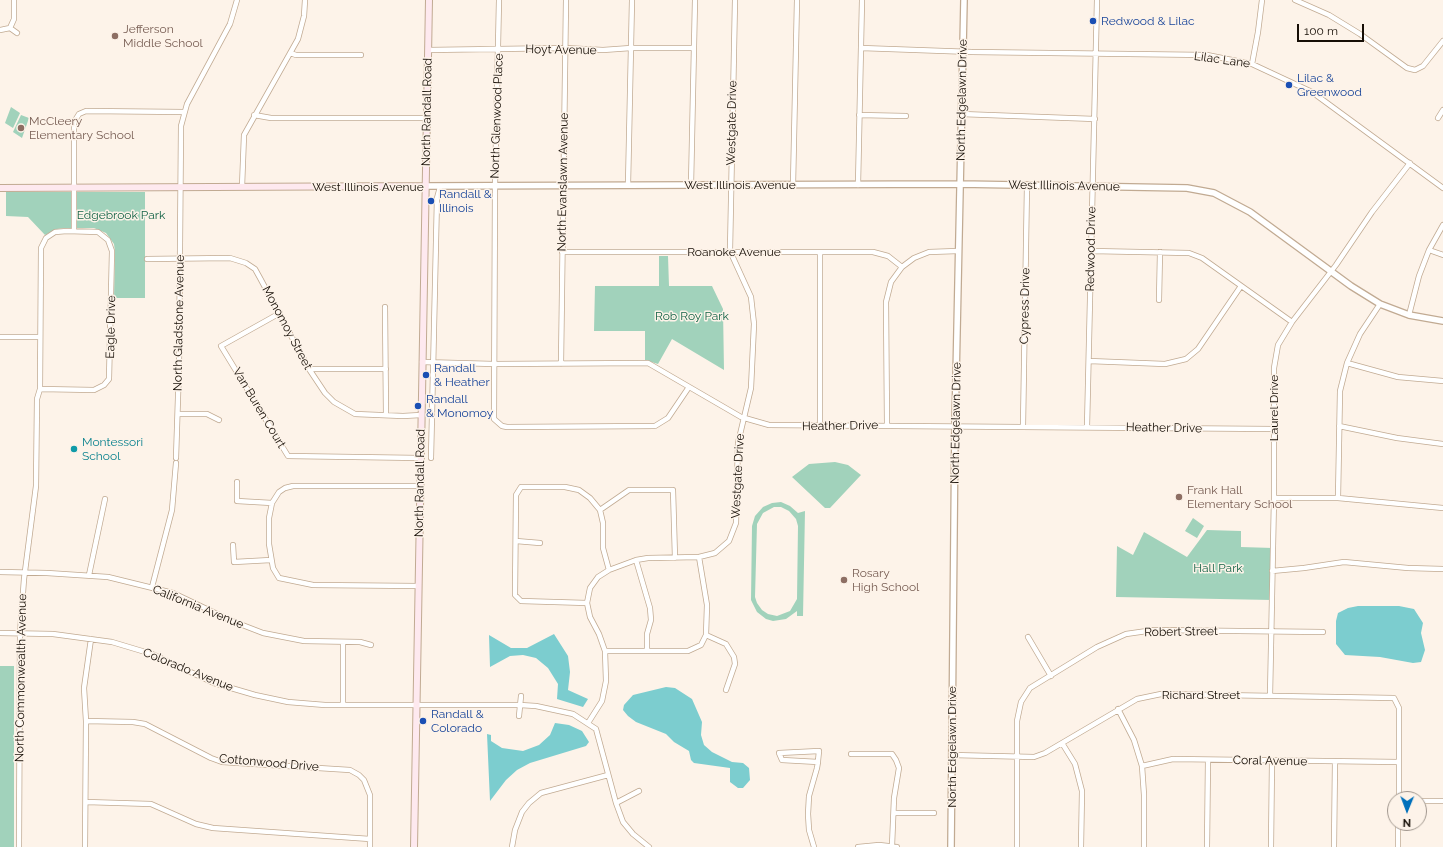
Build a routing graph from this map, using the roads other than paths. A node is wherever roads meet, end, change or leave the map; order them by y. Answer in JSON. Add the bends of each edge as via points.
{"nodes":[{"id":1,"x":14,"y":0,"type":"edge"},
{"id":2,"x":237,"y":0,"type":"edge"},
{"id":3,"x":305,"y":0,"type":"edge"},
{"id":4,"x":429,"y":0,"type":"edge"},
{"id":5,"x":500,"y":0,"type":"edge"},
{"id":6,"x":566,"y":0,"type":"edge"},
{"id":7,"x":632,"y":0,"type":"edge"},
{"id":8,"x":695,"y":0,"type":"edge"},
{"id":9,"x":735,"y":0,"type":"edge"},
{"id":10,"x":797,"y":0,"type":"edge"},
{"id":11,"x":862,"y":0,"type":"edge"},
{"id":12,"x":964,"y":0,"type":"edge"},
{"id":13,"x":1098,"y":0,"type":"edge"},
{"id":14,"x":1262,"y":0,"type":"edge"},
{"id":15,"x":1294,"y":0,"type":"edge"},
{"id":16,"x":10,"y":28,"type":"junction"},
{"id":17,"x":0,"y":30,"type":"edge"},
{"id":18,"x":17,"y":33,"type":"dead end"},
{"id":19,"x":1443,"y":41,"type":"edge"},
{"id":20,"x":565,"y":48,"type":"junction"},
{"id":21,"x":631,"y":48,"type":"junction"},
{"id":22,"x":693,"y":48,"type":"junction"},
{"id":23,"x":861,"y":48,"type":"junction"},
{"id":24,"x":428,"y":50,"type":"junction"},
{"id":25,"x":499,"y":50,"type":"junction"},
{"id":26,"x":963,"y":52,"type":"junction"},
{"id":27,"x":290,"y":53,"type":"junction"},
{"id":28,"x":1097,"y":54,"type":"junction"},
{"id":29,"x":361,"y":55,"type":"dead end"},
{"id":30,"x":1252,"y":64,"type":"junction"},
{"id":31,"x":1443,"y":110,"type":"edge"},
{"id":32,"x":184,"y":112,"type":"junction"},
{"id":33,"x":962,"y":114,"type":"junction"},
{"id":34,"x":254,"y":115,"type":"junction"},
{"id":35,"x":859,"y":115,"type":"junction"},
{"id":36,"x":906,"y":116,"type":"dead end"},
{"id":37,"x":426,"y":118,"type":"junction"},
{"id":38,"x":1438,"y":118,"type":"dead end"},
{"id":39,"x":1095,"y":119,"type":"junction"},
{"id":40,"x":1410,"y":163,"type":"junction"},
{"id":41,"x":960,"y":184,"type":"junction"},
{"id":42,"x":628,"y":185,"type":"junction"},
{"id":43,"x":691,"y":185,"type":"junction"},
{"id":44,"x":731,"y":185,"type":"junction"},
{"id":45,"x":793,"y":185,"type":"junction"},
{"id":46,"x":858,"y":185,"type":"junction"},
{"id":47,"x":1027,"y":185,"type":"junction"},
{"id":48,"x":426,"y":186,"type":"junction"},
{"id":49,"x":440,"y":186,"type":"junction"},
{"id":50,"x":495,"y":186,"type":"junction"},
{"id":51,"x":563,"y":186,"type":"junction"},
{"id":52,"x":181,"y":187,"type":"junction"},
{"id":53,"x":242,"y":187,"type":"junction"},
{"id":54,"x":1093,"y":187,"type":"junction"},
{"id":55,"x":0,"y":188,"type":"edge"},
{"id":56,"x":74,"y":188,"type":"junction"},
{"id":57,"x":1443,"y":188,"type":"edge"},
{"id":58,"x":1443,"y":225,"type":"edge"},
{"id":59,"x":74,"y":231,"type":"junction"},
{"id":60,"x":1429,"y":250,"type":"junction"},
{"id":61,"x":730,"y":251,"type":"junction"},
{"id":62,"x":958,"y":251,"type":"junction"},
{"id":63,"x":1091,"y":251,"type":"junction"},
{"id":64,"x":562,"y":252,"type":"junction"},
{"id":65,"x":820,"y":252,"type":"junction"},
{"id":66,"x":1160,"y":252,"type":"junction"},
{"id":67,"x":1443,"y":255,"type":"edge"},
{"id":68,"x":147,"y":259,"type":"dead end"},
{"id":69,"x":180,"y":259,"type":"junction"},
{"id":70,"x":902,"y":267,"type":"junction"},
{"id":71,"x":1332,"y":270,"type":"junction"},
{"id":72,"x":1241,"y":286,"type":"junction"},
{"id":73,"x":1159,"y":300,"type":"dead end"},
{"id":74,"x":1380,"y":304,"type":"junction"},
{"id":75,"x":385,"y":307,"type":"dead end"},
{"id":76,"x":280,"y":313,"type":"junction"},
{"id":77,"x":1409,"y":315,"type":"junction"},
{"id":78,"x":1443,"y":320,"type":"edge"},
{"id":79,"x":1292,"y":322,"type":"junction"},
{"id":80,"x":0,"y":337,"type":"edge"},
{"id":81,"x":40,"y":337,"type":"junction"},
{"id":82,"x":1089,"y":361,"type":"junction"},
{"id":83,"x":422,"y":362,"type":"junction"},
{"id":84,"x":433,"y":363,"type":"junction"},
{"id":85,"x":1347,"y":363,"type":"junction"},
{"id":86,"x":494,"y":364,"type":"junction"},
{"id":87,"x":561,"y":364,"type":"junction"},
{"id":88,"x":309,"y":369,"type":"junction"},
{"id":89,"x":386,"y":369,"type":"junction"},
{"id":90,"x":1443,"y":381,"type":"edge"},
{"id":91,"x":689,"y":387,"type":"junction"},
{"id":92,"x":40,"y":389,"type":"junction"},
{"id":93,"x":178,"y":414,"type":"junction"},
{"id":94,"x":421,"y":415,"type":"junction"},
{"id":95,"x":386,"y":416,"type":"junction"},
{"id":96,"x":743,"y":418,"type":"junction"},
{"id":97,"x":219,"y":420,"type":"dead end"},
{"id":98,"x":887,"y":425,"type":"junction"},
{"id":99,"x":955,"y":425,"type":"junction"},
{"id":100,"x":820,"y":426,"type":"junction"},
{"id":101,"x":1023,"y":426,"type":"junction"},
{"id":102,"x":1339,"y":426,"type":"junction"},
{"id":103,"x":1087,"y":427,"type":"junction"},
{"id":104,"x":1274,"y":429,"type":"junction"},
{"id":105,"x":1443,"y":444,"type":"edge"},
{"id":106,"x":420,"y":458,"type":"junction"},
{"id":107,"x":431,"y":458,"type":"dead end"},
{"id":108,"x":237,"y":482,"type":"dead end"},
{"id":109,"x":420,"y":486,"type":"junction"},
{"id":110,"x":1274,"y":498,"type":"junction"},
{"id":111,"x":1338,"y":498,"type":"junction"},
{"id":112,"x":105,"y":499,"type":"dead end"},
{"id":113,"x":272,"y":502,"type":"junction"},
{"id":114,"x":1443,"y":508,"type":"edge"},
{"id":115,"x":600,"y":510,"type":"junction"},
{"id":116,"x":516,"y":540,"type":"junction"},
{"id":117,"x":540,"y":543,"type":"dead end"},
{"id":118,"x":233,"y":545,"type":"dead end"},
{"id":119,"x":699,"y":557,"type":"junction"},
{"id":120,"x":675,"y":558,"type":"junction"},
{"id":121,"x":271,"y":560,"type":"junction"},
{"id":122,"x":636,"y":560,"type":"junction"},
{"id":123,"x":609,"y":570,"type":"junction"},
{"id":124,"x":1272,"y":570,"type":"junction"},
{"id":125,"x":1443,"y":570,"type":"edge"},
{"id":126,"x":0,"y":572,"type":"edge"},
{"id":127,"x":25,"y":573,"type":"junction"},
{"id":128,"x":88,"y":575,"type":"junction"},
{"id":129,"x":418,"y":586,"type":"junction"},
{"id":130,"x":152,"y":587,"type":"junction"},
{"id":131,"x":587,"y":603,"type":"junction"},
{"id":132,"x":1271,"y":631,"type":"junction"},
{"id":133,"x":1323,"y":632,"type":"dead end"},
{"id":134,"x":0,"y":633,"type":"edge"},
{"id":135,"x":20,"y":633,"type":"junction"},
{"id":136,"x":706,"y":635,"type":"junction"},
{"id":137,"x":1028,"y":637,"type":"dead end"},
{"id":138,"x":91,"y":639,"type":"junction"},
{"id":139,"x":343,"y":642,"type":"junction"},
{"id":140,"x":372,"y":645,"type":"dead end"},
{"id":141,"x":605,"y":650,"type":"junction"},
{"id":142,"x":647,"y":650,"type":"junction"},
{"id":143,"x":1051,"y":676,"type":"junction"},
{"id":144,"x":726,"y":690,"type":"dead end"},
{"id":145,"x":521,"y":696,"type":"dead end"},
{"id":146,"x":1270,"y":696,"type":"junction"},
{"id":147,"x":343,"y":705,"type":"junction"},
{"id":148,"x":520,"y":705,"type":"junction"},
{"id":149,"x":416,"y":706,"type":"junction"},
{"id":150,"x":1118,"y":710,"type":"junction"},
{"id":151,"x":519,"y":716,"type":"dead end"},
{"id":152,"x":86,"y":721,"type":"junction"},
{"id":153,"x":588,"y":722,"type":"junction"},
{"id":154,"x":1062,"y":742,"type":"junction"},
{"id":155,"x":851,"y":754,"type":"dead end"},
{"id":156,"x":952,"y":755,"type":"junction"},
{"id":157,"x":1017,"y":756,"type":"junction"},
{"id":158,"x":1208,"y":760,"type":"junction"},
{"id":159,"x":1272,"y":761,"type":"junction"},
{"id":160,"x":1335,"y":761,"type":"junction"},
{"id":161,"x":818,"y":762,"type":"junction"},
{"id":162,"x":1399,"y":762,"type":"junction"},
{"id":163,"x":1142,"y":766,"type":"junction"},
{"id":164,"x":608,"y":775,"type":"junction"},
{"id":165,"x":639,"y":791,"type":"dead end"},
{"id":166,"x":1399,"y":791,"type":"edge"},
{"id":167,"x":1427,"y":801,"type":"edge"},
{"id":168,"x":86,"y":802,"type":"junction"},
{"id":169,"x":1443,"y":802,"type":"edge"},
{"id":170,"x":616,"y":803,"type":"junction"},
{"id":171,"x":894,"y":813,"type":"junction"},
{"id":172,"x":934,"y":813,"type":"dead end"},
{"id":173,"x":1398,"y":831,"type":"edge"},
{"id":174,"x":370,"y":839,"type":"junction"},
{"id":175,"x":19,"y":847,"type":"edge"},
{"id":176,"x":86,"y":847,"type":"edge"},
{"id":177,"x":370,"y":847,"type":"edge"},
{"id":178,"x":414,"y":847,"type":"edge"},
{"id":179,"x":512,"y":847,"type":"edge"},
{"id":180,"x":649,"y":847,"type":"edge"},
{"id":181,"x":814,"y":847,"type":"edge"},
{"id":182,"x":858,"y":847,"type":"edge"},
{"id":183,"x":894,"y":847,"type":"edge"},
{"id":184,"x":951,"y":847,"type":"edge"},
{"id":185,"x":1016,"y":847,"type":"edge"},
{"id":186,"x":1081,"y":847,"type":"edge"},
{"id":187,"x":1144,"y":847,"type":"edge"},
{"id":188,"x":1207,"y":847,"type":"edge"},
{"id":189,"x":1271,"y":847,"type":"edge"},
{"id":190,"x":1334,"y":847,"type":"edge"},
{"id":191,"x":1398,"y":847,"type":"edge"}],
"edges":[{"from":1,"to":16,"type":"street","via":[[14,19]]},
{"from":2,"to":32,"type":"street","name":"North Gladstone Avenue","via":[[230,24]]},
{"from":3,"to":27,"type":"street","via":[[303,22]]},
{"from":4,"to":24,"type":"main road","name":"North Randall Road"},
{"from":5,"to":25,"type":"street","name":"North Glenwood Place"},
{"from":6,"to":20,"type":"street","name":"North Evanslawn Avenue"},
{"from":7,"to":21,"type":"street"},
{"from":8,"to":22,"type":"street"},
{"from":9,"to":44,"type":"street","name":"Westgate Drive"},
{"from":10,"to":45,"type":"street"},
{"from":11,"to":23,"type":"street"},
{"from":12,"to":26,"type":"street","name":"North Edgelawn Drive"},
{"from":13,"to":28,"type":"street","name":"Redwood Drive"},
{"from":14,"to":30,"type":"street"},
{"from":15,"to":19,"type":"street","via":[[1329,15],[1407,68],[1415,70],[1423,66]]},
{"from":16,"to":17,"type":"street"},
{"from":16,"to":18,"type":"street"},
{"from":20,"to":21,"type":"street","name":"Hoyt Avenue"},
{"from":20,"to":25,"type":"street","name":"Hoyt Avenue"},
{"from":20,"to":51,"type":"street","name":"North Evanslawn Avenue"},
{"from":21,"to":22,"type":"street","name":"Hoyt Avenue"},
{"from":21,"to":42,"type":"street"},
{"from":22,"to":43,"type":"street"},
{"from":23,"to":26,"type":"street"},
{"from":23,"to":35,"type":"street"},
{"from":24,"to":25,"type":"street","name":"Hoyt Avenue"},
{"from":24,"to":37,"type":"main road","name":"North Randall Road"},
{"from":25,"to":50,"type":"street","name":"North Glenwood Place"},
{"from":26,"to":28,"type":"street","name":"Lilac Lane"},
{"from":26,"to":33,"type":"street","name":"North Edgelawn Drive"},
{"from":27,"to":29,"type":"street"},
{"from":27,"to":34,"type":"street"},
{"from":28,"to":30,"type":"street","name":"Lilac Lane","via":[[1207,55]]},
{"from":28,"to":39,"type":"street","name":"Redwood Drive"},
{"from":30,"to":40,"type":"street","name":"Lilac Lane","via":[[1312,92]]},
{"from":31,"to":38,"type":"street"},
{"from":32,"to":52,"type":"street","name":"North Gladstone Avenue"},
{"from":32,"to":56,"type":"street","via":[[86,111],[79,114],[74,122]]},
{"from":33,"to":39,"type":"street"},
{"from":33,"to":41,"type":"street","name":"North Edgelawn Drive"},
{"from":34,"to":37,"type":"street","via":[[271,118]]},
{"from":34,"to":53,"type":"street","via":[[243,140]]},
{"from":35,"to":36,"type":"street"},
{"from":35,"to":46,"type":"street"},
{"from":37,"to":48,"type":"main road","name":"North Randall Road"},
{"from":39,"to":54,"type":"street","name":"Redwood Drive"},
{"from":40,"to":57,"type":"street","name":"Lilac Lane"},
{"from":40,"to":71,"type":"street","name":"Laurel Drive"},
{"from":41,"to":46,"type":"street","name":"West Illinois Avenue"},
{"from":41,"to":47,"type":"street","name":"West Illinois Avenue"},
{"from":41,"to":62,"type":"street","name":"North Edgelawn Drive"},
{"from":42,"to":43,"type":"street","name":"West Illinois Avenue"},
{"from":42,"to":51,"type":"street","name":"West Illinois Avenue"},
{"from":43,"to":44,"type":"street","name":"West Illinois Avenue"},
{"from":44,"to":45,"type":"street","name":"West Illinois Avenue"},
{"from":44,"to":61,"type":"street","name":"Westgate Drive"},
{"from":45,"to":46,"type":"street","name":"West Illinois Avenue"},
{"from":47,"to":54,"type":"street","name":"West Illinois Avenue"},
{"from":47,"to":101,"type":"street","name":"Cypress Drive"},
{"from":48,"to":49,"type":"street","name":"West Illinois Avenue"},
{"from":48,"to":53,"type":"main road","name":"West Illinois Avenue"},
{"from":48,"to":83,"type":"main road","name":"North Randall Road"},
{"from":49,"to":50,"type":"street","name":"West Illinois Avenue"},
{"from":49,"to":84,"type":"street","name":"North Randall Road","via":[[437,198]]},
{"from":50,"to":51,"type":"street","name":"West Illinois Avenue"},
{"from":50,"to":86,"type":"street","name":"North Glenwood Place"},
{"from":51,"to":64,"type":"street","name":"North Evanslawn Avenue"},
{"from":52,"to":53,"type":"main road","name":"West Illinois Avenue"},
{"from":52,"to":56,"type":"main road","name":"West Illinois Avenue"},
{"from":52,"to":69,"type":"street","name":"North Gladstone Avenue"},
{"from":54,"to":63,"type":"street","name":"Redwood Drive"},
{"from":54,"to":71,"type":"street","name":"West Illinois Avenue","via":[[1187,188],[1214,193],[1250,212]]},
{"from":55,"to":56,"type":"main road","name":"West Illinois Avenue"},
{"from":56,"to":59,"type":"street"},
{"from":58,"to":60,"type":"street"},
{"from":59,"to":81,"type":"street","name":"Eagle Drive","via":[[54,232],[42,245]]},
{"from":59,"to":92,"type":"street","name":"Eagle Drive","via":[[98,232],[112,247],[110,374],[104,385],[94,390]]},
{"from":60,"to":67,"type":"street"},
{"from":60,"to":77,"type":"street"},
{"from":61,"to":64,"type":"street","name":"Roanoke Avenue"},
{"from":61,"to":65,"type":"street","name":"Roanoke Avenue"},
{"from":61,"to":96,"type":"street","name":"Westgate Drive","via":[[751,297],[754,324],[751,388]]},
{"from":62,"to":70,"type":"street","via":[[922,254]]},
{"from":62,"to":99,"type":"street","name":"North Edgelawn Drive"},
{"from":63,"to":66,"type":"street"},
{"from":63,"to":82,"type":"street","name":"Redwood Drive"},
{"from":64,"to":87,"type":"street","name":"North Evanslawn Avenue"},
{"from":65,"to":70,"type":"street","name":"Roanoke Avenue","via":[[880,253]]},
{"from":65,"to":100,"type":"street"},
{"from":66,"to":72,"type":"street","via":[[1189,253],[1202,258]]},
{"from":66,"to":73,"type":"street"},
{"from":68,"to":69,"type":"street","name":"Monomoy Street"},
{"from":69,"to":76,"type":"street","name":"Monomoy Street","via":[[230,258],[246,263],[255,269]]},
{"from":69,"to":93,"type":"street","name":"North Gladstone Avenue"},
{"from":70,"to":98,"type":"street","via":[[891,282],[887,295]]},
{"from":71,"to":74,"type":"street","name":"West Illinois Avenue"},
{"from":71,"to":79,"type":"street","name":"Laurel Drive"},
{"from":72,"to":79,"type":"street"},
{"from":72,"to":82,"type":"street","via":[[1198,349],[1186,359],[1165,364]]},
{"from":74,"to":77,"type":"street","name":"West Illinois Avenue"},
{"from":74,"to":85,"type":"street","via":[[1360,334]]},
{"from":75,"to":89,"type":"street"},
{"from":76,"to":88,"type":"street","name":"Monomoy Street"},
{"from":76,"to":106,"type":"street","name":"Van Buren Court","via":[[222,346],[288,456]]},
{"from":77,"to":78,"type":"street","name":"West Illinois Avenue"},
{"from":79,"to":104,"type":"street","name":"Laurel Drive","via":[[1278,345],[1274,368]]},
{"from":80,"to":81,"type":"street"},
{"from":81,"to":92,"type":"street","name":"North Commonwealth Avenue"},
{"from":82,"to":103,"type":"street","name":"Redwood Drive"},
{"from":83,"to":84,"type":"street","name":"Heather Drive"},
{"from":83,"to":94,"type":"main road","name":"North Randall Road"},
{"from":84,"to":86,"type":"street","name":"Heather Drive"},
{"from":84,"to":107,"type":"street","name":"North Randall Road"},
{"from":85,"to":90,"type":"street","via":[[1398,377]]},
{"from":85,"to":102,"type":"street","via":[[1340,391]]},
{"from":86,"to":87,"type":"street","name":"Heather Drive"},
{"from":86,"to":91,"type":"street","name":"North Glenwood Place","via":[[493,413],[497,422],[507,427],[655,426],[668,418]]},
{"from":87,"to":91,"type":"street","name":"Heather Drive","via":[[648,363]]},
{"from":88,"to":89,"type":"street"},
{"from":88,"to":95,"type":"street","name":"Monomoy Street","via":[[325,393],[342,409],[355,414]]},
{"from":89,"to":95,"type":"street"},
{"from":91,"to":96,"type":"street","name":"Heather Drive"},
{"from":92,"to":127,"type":"street","name":"North Commonwealth Avenue","via":[[37,398],[36,486]]},
{"from":93,"to":97,"type":"street","via":[[207,414]]},
{"from":93,"to":130,"type":"street","name":"North Gladstone Avenue","via":[[174,499]]},
{"from":94,"to":95,"type":"street","name":"Monomoy Street"},
{"from":94,"to":106,"type":"main road","name":"North Randall Road"},
{"from":96,"to":100,"type":"street","name":"Heather Drive","via":[[769,425]]},
{"from":96,"to":119,"type":"street","name":"Westgate Drive","via":[[738,443],[736,523],[729,541],[715,553]]},
{"from":98,"to":99,"type":"street","name":"Heather Drive"},
{"from":98,"to":100,"type":"street","name":"Heather Drive"},
{"from":99,"to":101,"type":"street","name":"Heather Drive"},
{"from":99,"to":156,"type":"street","name":"North Edgelawn Drive"},
{"from":101,"to":103,"type":"street","name":"Heather Drive"},
{"from":102,"to":105,"type":"street"},
{"from":102,"to":111,"type":"street"},
{"from":103,"to":104,"type":"street","name":"Heather Drive"},
{"from":104,"to":110,"type":"street","name":"Laurel Drive"},
{"from":106,"to":109,"type":"main road","name":"North Randall Road"},
{"from":108,"to":113,"type":"street","via":[[237,501]]},
{"from":109,"to":113,"type":"street","via":[[293,486],[279,492]]},
{"from":109,"to":129,"type":"main road","name":"North Randall Road"},
{"from":110,"to":111,"type":"street"},
{"from":110,"to":124,"type":"street","name":"Laurel Drive"},
{"from":111,"to":114,"type":"street"},
{"from":112,"to":128,"type":"street"},
{"from":113,"to":121,"type":"street","via":[[269,518]]},
{"from":115,"to":116,"type":"street","via":[[579,490],[565,487],[521,487],[516,495]]},
{"from":115,"to":120,"type":"street","via":[[629,490],[674,490]]},
{"from":115,"to":123,"type":"street","via":[[603,548]]},
{"from":116,"to":117,"type":"street"},
{"from":116,"to":131,"type":"street","via":[[515,595],[521,601]]},
{"from":118,"to":121,"type":"street","via":[[234,562]]},
{"from":119,"to":120,"type":"street","name":"Westgate Drive"},
{"from":119,"to":136,"type":"street","via":[[707,604]]},
{"from":120,"to":122,"type":"street","name":"Westgate Drive"},
{"from":121,"to":129,"type":"street","via":[[280,578],[301,583]]},
{"from":122,"to":123,"type":"street","name":"Westgate Drive"},
{"from":122,"to":142,"type":"street","via":[[650,608]]},
{"from":123,"to":131,"type":"street","name":"Westgate Drive","via":[[598,577],[590,588]]},
{"from":124,"to":125,"type":"street","via":[[1344,562]]},
{"from":124,"to":132,"type":"street","name":"Laurel Drive"},
{"from":126,"to":127,"type":"street","name":"California Avenue"},
{"from":127,"to":128,"type":"street","name":"California Avenue"},
{"from":127,"to":135,"type":"street","name":"North Commonwealth Avenue"},
{"from":128,"to":130,"type":"street","name":"California Avenue"},
{"from":129,"to":149,"type":"main road","name":"North Randall Road"},
{"from":130,"to":139,"type":"street","name":"California Avenue","via":[[263,633],[304,641]]},
{"from":131,"to":141,"type":"street","via":[[590,617]]},
{"from":132,"to":133,"type":"street","name":"Robert Street"},
{"from":132,"to":143,"type":"street","name":"Robert Street","via":[[1154,630],[1126,634],[1097,647]]},
{"from":132,"to":146,"type":"street","name":"Laurel Drive"},
{"from":134,"to":135,"type":"street","name":"Colorado Avenue"},
{"from":135,"to":138,"type":"street","name":"Colorado Avenue"},
{"from":135,"to":175,"type":"street","name":"North Commonwealth Avenue"},
{"from":136,"to":142,"type":"street","via":[[701,644],[688,651]]},
{"from":136,"to":144,"type":"street","via":[[726,644],[734,657],[735,664]]},
{"from":137,"to":143,"type":"street"},
{"from":138,"to":147,"type":"street","name":"Colorado Avenue","via":[[134,648],[172,662],[214,683],[255,695],[288,702]]},
{"from":138,"to":152,"type":"street","via":[[84,688]]},
{"from":139,"to":140,"type":"street","name":"California Avenue"},
{"from":139,"to":147,"type":"street"},
{"from":141,"to":142,"type":"street"},
{"from":141,"to":153,"type":"street","via":[[606,681],[602,701]]},
{"from":143,"to":157,"type":"street","via":[[1030,688],[1021,702],[1017,721]]},
{"from":145,"to":148,"type":"street"},
{"from":146,"to":150,"type":"street","name":"Richard Street","via":[[1161,694],[1138,699]]},
{"from":146,"to":162,"type":"street","name":"Richard Street","via":[[1394,698],[1399,708]]},
{"from":147,"to":149,"type":"street","name":"Colorado Avenue"},
{"from":148,"to":149,"type":"street","name":"Colorado Avenue"},
{"from":148,"to":151,"type":"street"},
{"from":148,"to":153,"type":"street","name":"Colorado Avenue","via":[[573,714]]},
{"from":149,"to":178,"type":"main road","name":"North Randall Road"},
{"from":150,"to":154,"type":"street","name":"Richard Street"},
{"from":150,"to":163,"type":"street","via":[[1134,740]]},
{"from":152,"to":168,"type":"street"},
{"from":152,"to":174,"type":"street","name":"Cottonwood Drive","via":[[145,724],[222,762],[350,770],[364,780],[369,790]]},
{"from":153,"to":164,"type":"street","via":[[596,729]]},
{"from":154,"to":157,"type":"street","name":"Richard Street","via":[[1039,755]]},
{"from":154,"to":186,"type":"street","via":[[1075,764],[1082,791]]},
{"from":155,"to":171,"type":"street","via":[[892,754],[899,768],[894,792]]},
{"from":156,"to":157,"type":"street","name":"Richard Street"},
{"from":156,"to":184,"type":"street","name":"North Edgelawn Drive"},
{"from":157,"to":185,"type":"street"},
{"from":158,"to":159,"type":"street","name":"Coral Avenue"},
{"from":158,"to":163,"type":"street","name":"Coral Avenue","via":[[1173,759]]},
{"from":158,"to":188,"type":"street"},
{"from":159,"to":160,"type":"street","name":"Coral Avenue"},
{"from":159,"to":189,"type":"street"},
{"from":160,"to":162,"type":"street","name":"Coral Avenue"},
{"from":160,"to":190,"type":"street"},
{"from":161,"to":161,"type":"street","via":[[819,751],[779,753],[782,760]]},
{"from":161,"to":181,"type":"street","via":[[808,809],[809,830]]},
{"from":162,"to":166,"type":"street"},
{"from":163,"to":187,"type":"street"},
{"from":164,"to":170,"type":"street"},
{"from":164,"to":179,"type":"street","via":[[541,793],[522,812]]},
{"from":165,"to":170,"type":"street"},
{"from":167,"to":169,"type":"street"},
{"from":168,"to":174,"type":"street","via":[[151,804],[196,824],[213,828]]},
{"from":168,"to":176,"type":"street"},
{"from":170,"to":180,"type":"street","via":[[623,822]]},
{"from":171,"to":172,"type":"street"},
{"from":171,"to":183,"type":"street"},
{"from":173,"to":191,"type":"street"},
{"from":174,"to":177,"type":"street","name":"Cottonwood Drive"},
{"from":182,"to":183,"type":"street"}]}
